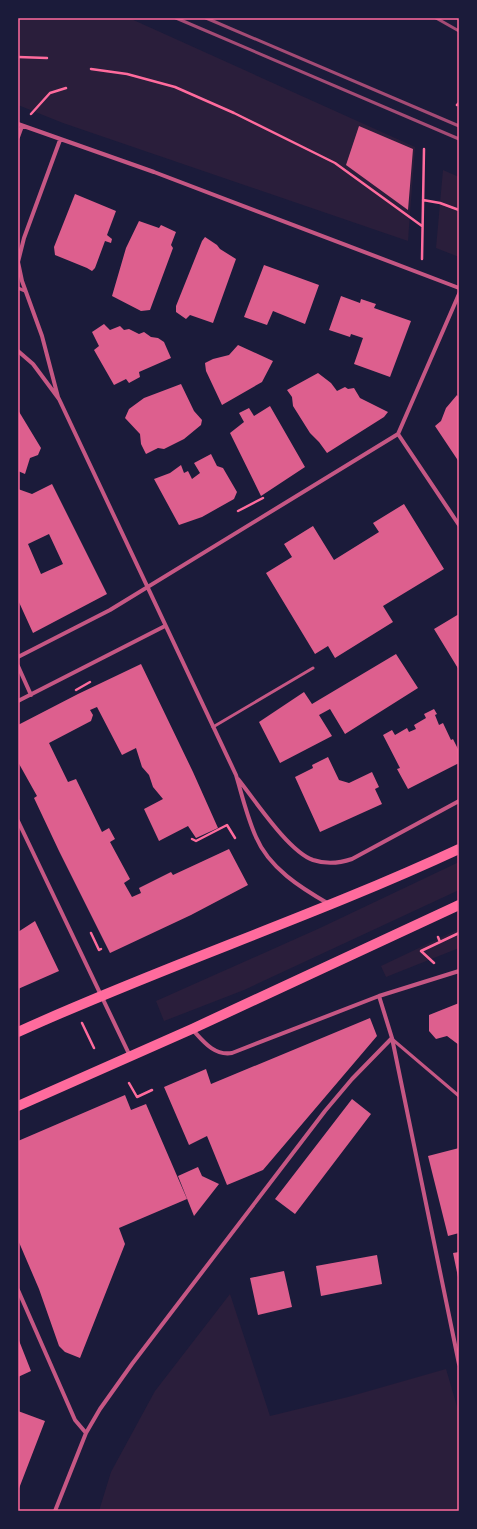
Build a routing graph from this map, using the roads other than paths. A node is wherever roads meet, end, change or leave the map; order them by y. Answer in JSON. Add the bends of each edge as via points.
{"nodes":[{"id":1,"x":20,"y":125,"type":"edge"},
{"id":2,"x":18,"y":137,"type":"edge"},
{"id":3,"x":60,"y":140,"type":"junction"},
{"id":4,"x":18,"y":288,"type":"edge"},
{"id":5,"x":459,"y":288,"type":"edge"},
{"id":6,"x":25,"y":291,"type":"junction"},
{"id":7,"x":459,"y":294,"type":"edge"},
{"id":8,"x":18,"y":351,"type":"edge"},
{"id":9,"x":59,"y":399,"type":"junction"},
{"id":10,"x":398,"y":434,"type":"junction"},
{"id":11,"x":459,"y":525,"type":"edge"},
{"id":12,"x":148,"y":587,"type":"junction"},
{"id":13,"x":165,"y":626,"type":"junction"},
{"id":14,"x":18,"y":657,"type":"edge"},
{"id":15,"x":18,"y":666,"type":"edge"},
{"id":16,"x":313,"y":668,"type":"dead end"},
{"id":17,"x":31,"y":695,"type":"junction"},
{"id":18,"x":18,"y":701,"type":"edge"},
{"id":19,"x":213,"y":727,"type":"junction"},
{"id":20,"x":236,"y":775,"type":"junction"},
{"id":21,"x":459,"y":801,"type":"edge"},
{"id":22,"x":18,"y":820,"type":"edge"},
{"id":23,"x":459,"y":849,"type":"edge"},
{"id":24,"x":332,"y":905,"type":"junction"},
{"id":25,"x":459,"y":905,"type":"edge"},
{"id":26,"x":459,"y":971,"type":"edge"},
{"id":27,"x":102,"y":996,"type":"junction"},
{"id":28,"x":379,"y":996,"type":"junction"},
{"id":29,"x":192,"y":1029,"type":"junction"},
{"id":30,"x":18,"y":1032,"type":"edge"},
{"id":31,"x":392,"y":1038,"type":"junction"},
{"id":32,"x":130,"y":1056,"type":"junction"},
{"id":33,"x":459,"y":1096,"type":"edge"},
{"id":34,"x":18,"y":1106,"type":"edge"},
{"id":35,"x":18,"y":1290,"type":"edge"},
{"id":36,"x":459,"y":1364,"type":"edge"},
{"id":37,"x":86,"y":1433,"type":"junction"},
{"id":38,"x":55,"y":1511,"type":"edge"}],
"edges":[{"from":1,"to":2,"type":"street"},
{"from":1,"to":3,"type":"street"},
{"from":3,"to":5,"type":"street","via":[[154,172]]},
{"from":3,"to":6,"type":"street","via":[[20,249],[18,262]]},
{"from":4,"to":6,"type":"lane"},
{"from":6,"to":9,"type":"street","via":[[42,336]]},
{"from":7,"to":10,"type":"street"},
{"from":8,"to":9,"type":"street","via":[[42,374]]},
{"from":9,"to":12,"type":"street"},
{"from":10,"to":11,"type":"street"},
{"from":10,"to":12,"type":"street"},
{"from":12,"to":13,"type":"street"},
{"from":12,"to":14,"type":"street","via":[[99,616]]},
{"from":13,"to":17,"type":"street"},
{"from":13,"to":19,"type":"street"},
{"from":15,"to":17,"type":"street"},
{"from":16,"to":19,"type":"lane"},
{"from":17,"to":18,"type":"street"},
{"from":19,"to":20,"type":"street"},
{"from":20,"to":21,"type":"street","via":[[294,847],[306,857],[319,862],[334,863],[352,859]]},
{"from":20,"to":24,"type":"street","via":[[256,837],[264,852],[284,873]]},
{"from":22,"to":27,"type":"street"},
{"from":23,"to":24,"type":"main road"},
{"from":24,"to":27,"type":"main road"},
{"from":25,"to":29,"type":"main road"},
{"from":26,"to":28,"type":"street"},
{"from":27,"to":30,"type":"main road"},
{"from":27,"to":32,"type":"street"},
{"from":28,"to":29,"type":"street","via":[[232,1053],[221,1053],[212,1049]]},
{"from":28,"to":31,"type":"street"},
{"from":29,"to":32,"type":"main road"},
{"from":31,"to":33,"type":"lane"},
{"from":31,"to":36,"type":"street"},
{"from":31,"to":37,"type":"street","via":[[352,1078],[325,1111],[132,1364]]},
{"from":32,"to":34,"type":"main road"},
{"from":35,"to":37,"type":"street","via":[[75,1420]]},
{"from":37,"to":38,"type":"street"}]}
